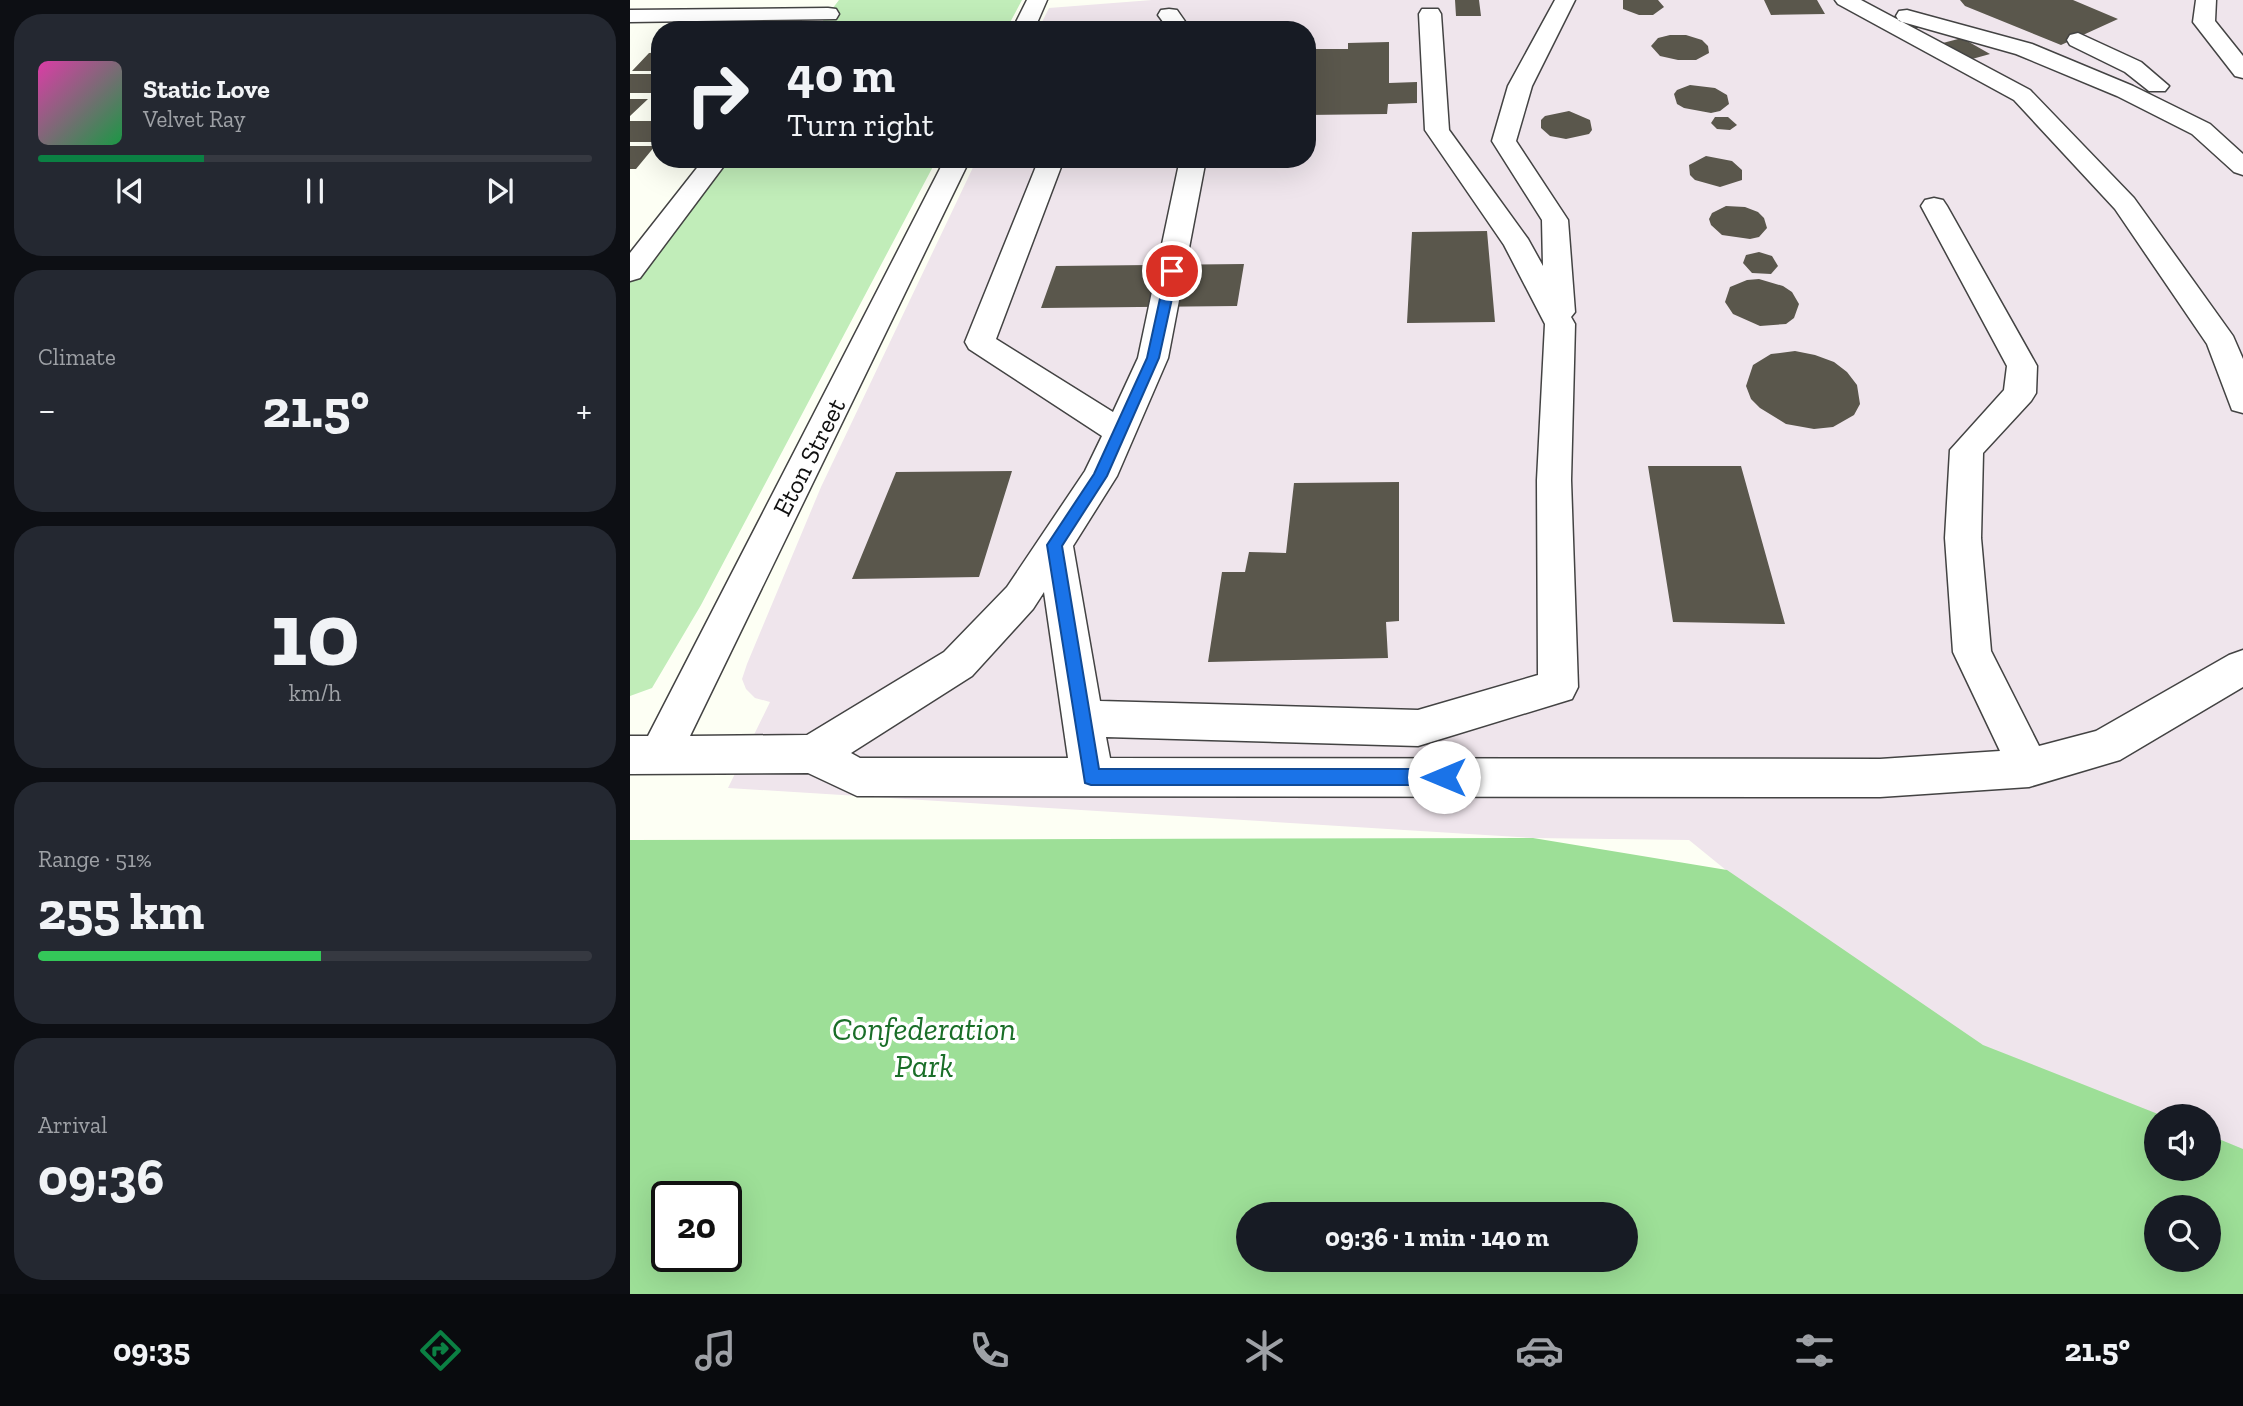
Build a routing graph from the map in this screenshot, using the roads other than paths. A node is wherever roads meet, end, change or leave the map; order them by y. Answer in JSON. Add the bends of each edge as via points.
{"nodes":[{"id":1,"x":640,"y":0,"type":"edge"},
{"id":2,"x":1037,"y":0,"type":"edge"},
{"id":3,"x":1565,"y":0,"type":"edge"},
{"id":4,"x":1845,"y":0,"type":"edge"},
{"id":5,"x":2206,"y":0,"type":"edge"},
{"id":6,"x":630,"y":10,"type":"edge"},
{"id":7,"x":828,"y":14,"type":"edge"},
{"id":8,"x":1430,"y":14,"type":"dead end"},
{"id":9,"x":630,"y":16,"type":"edge"},
{"id":10,"x":1027,"y":21,"type":"edge"},
{"id":11,"x":2078,"y":40,"type":"dead end"},
{"id":12,"x":2243,"y":71,"type":"edge"},
{"id":13,"x":2202,"y":129,"type":"junction"},
{"id":14,"x":2243,"y":167,"type":"edge"},
{"id":15,"x":710,"y":168,"type":"edge"},
{"id":16,"x":953,"y":168,"type":"edge"},
{"id":17,"x":1048,"y":168,"type":"edge"},
{"id":18,"x":1191,"y":168,"type":"edge"},
{"id":19,"x":1934,"y":206,"type":"dead end"},
{"id":20,"x":630,"y":272,"type":"edge"},
{"id":21,"x":1560,"y":324,"type":"junction"},
{"id":22,"x":2243,"y":402,"type":"edge"},
{"id":23,"x":1120,"y":432,"type":"junction"},
{"id":24,"x":1055,"y":545,"type":"junction"},
{"id":25,"x":2243,"y":667,"type":"edge"},
{"id":26,"x":1082,"y":718,"type":"junction"},
{"id":27,"x":812,"y":754,"type":"junction"},
{"id":28,"x":645,"y":755,"type":"edge"},
{"id":29,"x":2029,"y":768,"type":"junction"},
{"id":30,"x":1091,"y":777,"type":"junction"}],
"edges":[{"from":1,"to":6,"type":"street"},
{"from":2,"to":10,"type":"street"},
{"from":3,"to":21,"type":"street","via":[[1520,86],[1504,141],[1555,220]]},
{"from":4,"to":13,"type":"street","via":[[2024,49]]},
{"from":4,"to":22,"type":"street","via":[[2022,95],[2125,204],[2222,342]]},
{"from":5,"to":12,"type":"street","via":[[2204,22]]},
{"from":7,"to":9,"type":"street"},
{"from":8,"to":21,"type":"street","via":[[1437,130],[1518,245]]},
{"from":11,"to":13,"type":"street","via":[[2133,67],[2184,108]]},
{"from":13,"to":14,"type":"street"},
{"from":15,"to":20,"type":"street"},
{"from":16,"to":28,"type":"street","name":"Eton Street"},
{"from":17,"to":23,"type":"street","via":[[980,342]]},
{"from":18,"to":23,"type":"street","via":[[1153,358]]},
{"from":19,"to":29,"type":"street","via":[[2022,366],[2020,394],[1967,450],[1963,538],[1972,652]]},
{"from":21,"to":26,"type":"street","via":[[1554,480],[1558,687],[1418,728]]},
{"from":23,"to":24,"type":"street","via":[[1100,476]]},
{"from":24,"to":26,"type":"street"},
{"from":24,"to":27,"type":"street","via":[[1020,598],[958,664]]},
{"from":25,"to":29,"type":"street","via":[[2105,747]]},
{"from":26,"to":30,"type":"street"},
{"from":27,"to":28,"type":"street"},
{"from":27,"to":30,"type":"street","via":[[857,777]]},
{"from":29,"to":30,"type":"street","via":[[1880,778]]}]}
